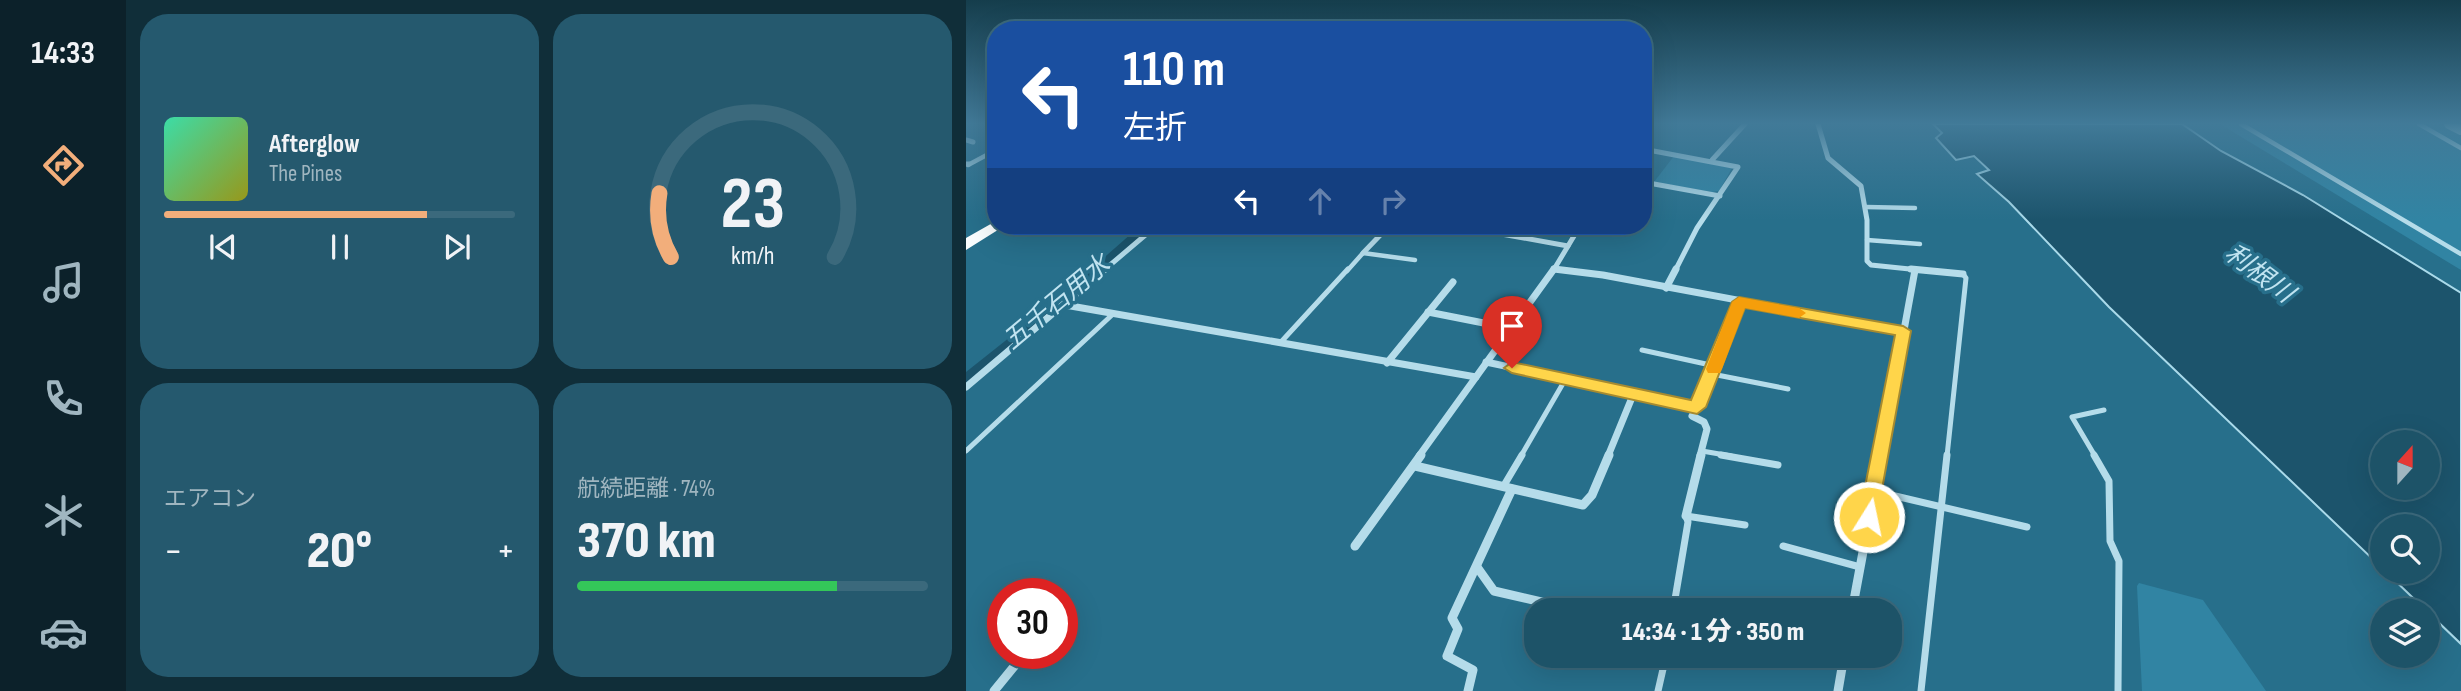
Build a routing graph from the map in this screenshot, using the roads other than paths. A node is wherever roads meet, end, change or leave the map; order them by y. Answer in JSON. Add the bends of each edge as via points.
{"nodes":[{"id":1,"x":984,"y":156,"type":"edge"},
{"id":2,"x":1688,"y":156,"type":"edge"},
{"id":3,"x":1715,"y":156,"type":"edge"},
{"id":4,"x":1827,"y":156,"type":"edge"},
{"id":5,"x":2296,"y":156,"type":"edge"},
{"id":6,"x":1712,"y":160,"type":"junction"},
{"id":7,"x":967,"y":165,"type":"edge"},
{"id":8,"x":1652,"y":184,"type":"edge"},
{"id":9,"x":1720,"y":196,"type":"junction"},
{"id":10,"x":1866,"y":207,"type":"junction"},
{"id":11,"x":1915,"y":208,"type":"dead end"},
{"id":12,"x":987,"y":231,"type":"edge"},
{"id":13,"x":1146,"y":235,"type":"edge"},
{"id":14,"x":1380,"y":235,"type":"edge"},
{"id":15,"x":1506,"y":235,"type":"edge"},
{"id":16,"x":1574,"y":235,"type":"edge"},
{"id":17,"x":1867,"y":240,"type":"junction"},
{"id":18,"x":1920,"y":244,"type":"dead end"},
{"id":19,"x":966,"y":245,"type":"edge"},
{"id":20,"x":1567,"y":246,"type":"junction"},
{"id":21,"x":1363,"y":253,"type":"junction"},
{"id":22,"x":2461,"y":254,"type":"edge"},
{"id":23,"x":1415,"y":260,"type":"dead end"},
{"id":24,"x":1554,"y":269,"type":"junction"},
{"id":25,"x":1915,"y":270,"type":"junction"},
{"id":26,"x":1963,"y":274,"type":"joint"},
{"id":27,"x":1454,"y":282,"type":"dead end"},
{"id":28,"x":1666,"y":288,"type":"junction"},
{"id":29,"x":1739,"y":302,"type":"junction"},
{"id":30,"x":1065,"y":305,"type":"junction"},
{"id":31,"x":1428,"y":312,"type":"junction"},
{"id":32,"x":1113,"y":314,"type":"junction"},
{"id":33,"x":1509,"y":328,"type":"junction"},
{"id":34,"x":1903,"y":331,"type":"junction"},
{"id":35,"x":1281,"y":342,"type":"junction"},
{"id":36,"x":1642,"y":350,"type":"dead end"},
{"id":37,"x":1486,"y":362,"type":"junction"},
{"id":38,"x":1387,"y":363,"type":"junction"},
{"id":39,"x":1715,"y":366,"type":"junction"},
{"id":40,"x":1712,"y":374,"type":"junction"},
{"id":41,"x":1476,"y":377,"type":"junction"},
{"id":42,"x":1565,"y":380,"type":"junction"},
{"id":43,"x":966,"y":387,"type":"edge"},
{"id":44,"x":1788,"y":389,"type":"dead end"},
{"id":45,"x":1633,"y":395,"type":"junction"},
{"id":46,"x":1697,"y":407,"type":"junction"},
{"id":47,"x":2104,"y":410,"type":"dead end"},
{"id":48,"x":966,"y":451,"type":"edge"},
{"id":49,"x":1702,"y":451,"type":"junction"},
{"id":50,"x":1778,"y":465,"type":"dead end"},
{"id":51,"x":1415,"y":466,"type":"junction"},
{"id":52,"x":1508,"y":488,"type":"junction"},
{"id":53,"x":1874,"y":491,"type":"junction"},
{"id":54,"x":1939,"y":507,"type":"junction"},
{"id":55,"x":1686,"y":516,"type":"junction"},
{"id":56,"x":1745,"y":526,"type":"dead end"},
{"id":57,"x":2027,"y":527,"type":"dead end"},
{"id":58,"x":1354,"y":546,"type":"dead end"},
{"id":59,"x":1783,"y":546,"type":"dead end"},
{"id":60,"x":1477,"y":567,"type":"junction"},
{"id":61,"x":1860,"y":567,"type":"junction"},
{"id":62,"x":1524,"y":598,"type":"edge"},
{"id":63,"x":1675,"y":598,"type":"edge"},
{"id":64,"x":1854,"y":598,"type":"edge"},
{"id":65,"x":1663,"y":668,"type":"edge"},
{"id":66,"x":1842,"y":668,"type":"edge"},
{"id":67,"x":1013,"y":669,"type":"edge"},
{"id":68,"x":994,"y":691,"type":"edge"},
{"id":69,"x":1468,"y":691,"type":"edge"},
{"id":70,"x":1658,"y":691,"type":"edge"},
{"id":71,"x":1838,"y":691,"type":"edge"},
{"id":72,"x":1921,"y":691,"type":"edge"},
{"id":73,"x":2118,"y":691,"type":"edge"}],
"edges":[{"from":1,"to":7,"type":"lane"},
{"from":2,"to":6,"type":"street"},
{"from":3,"to":6,"type":"street"},
{"from":4,"to":10,"type":"street","via":[[1861,186]]},
{"from":5,"to":22,"type":"lane"},
{"from":6,"to":9,"type":"street","via":[[1738,167]]},
{"from":8,"to":9,"type":"street"},
{"from":9,"to":28,"type":"street","via":[[1697,228]]},
{"from":10,"to":11,"type":"lane"},
{"from":10,"to":17,"type":"street"},
{"from":12,"to":19,"type":"main road"},
{"from":13,"to":30,"type":"street"},
{"from":14,"to":21,"type":"street"},
{"from":15,"to":20,"type":"street"},
{"from":16,"to":20,"type":"street"},
{"from":17,"to":18,"type":"lane"},
{"from":17,"to":25,"type":"street","via":[[1871,265]]},
{"from":20,"to":24,"type":"street"},
{"from":21,"to":23,"type":"lane"},
{"from":21,"to":35,"type":"lane"},
{"from":24,"to":28,"type":"street"},
{"from":24,"to":33,"type":"street"},
{"from":25,"to":26,"type":"street"},
{"from":25,"to":34,"type":"street"},
{"from":26,"to":54,"type":"lane","via":[[1963,315]]},
{"from":27,"to":31,"type":"street"},
{"from":28,"to":29,"type":"street"},
{"from":29,"to":34,"type":"street"},
{"from":29,"to":39,"type":"lane"},
{"from":30,"to":32,"type":"street"},
{"from":30,"to":43,"type":"street"},
{"from":31,"to":33,"type":"street"},
{"from":31,"to":38,"type":"street"},
{"from":32,"to":35,"type":"street"},
{"from":32,"to":48,"type":"lane"},
{"from":33,"to":37,"type":"street"},
{"from":34,"to":53,"type":"street"},
{"from":35,"to":38,"type":"street"},
{"from":36,"to":39,"type":"lane"},
{"from":37,"to":41,"type":"street"},
{"from":37,"to":42,"type":"street"},
{"from":38,"to":41,"type":"street"},
{"from":39,"to":40,"type":"lane"},
{"from":40,"to":44,"type":"lane"},
{"from":40,"to":46,"type":"lane"},
{"from":41,"to":51,"type":"street"},
{"from":42,"to":45,"type":"street"},
{"from":42,"to":52,"type":"lane"},
{"from":45,"to":46,"type":"street"},
{"from":45,"to":52,"type":"street","via":[[1592,495],[1583,505]]},
{"from":46,"to":49,"type":"street","via":[[1692,416],[1707,429]]},
{"from":47,"to":73,"type":"lane","via":[[2072,417],[2109,481],[2110,541],[2119,561]]},
{"from":49,"to":50,"type":"lane"},
{"from":49,"to":55,"type":"street"},
{"from":51,"to":52,"type":"street"},
{"from":51,"to":58,"type":"street"},
{"from":52,"to":60,"type":"street"},
{"from":53,"to":54,"type":"lane"},
{"from":53,"to":61,"type":"street"},
{"from":54,"to":57,"type":"lane"},
{"from":54,"to":72,"type":"lane"},
{"from":55,"to":56,"type":"lane"},
{"from":55,"to":63,"type":"lane"},
{"from":59,"to":61,"type":"lane"},
{"from":60,"to":62,"type":"street","via":[[1494,591]]},
{"from":60,"to":69,"type":"street","via":[[1455,608],[1452,618],[1458,629],[1447,656],[1473,670]]},
{"from":61,"to":64,"type":"street"},
{"from":65,"to":70,"type":"lane"},
{"from":66,"to":71,"type":"street"},
{"from":67,"to":68,"type":"street"}]}
